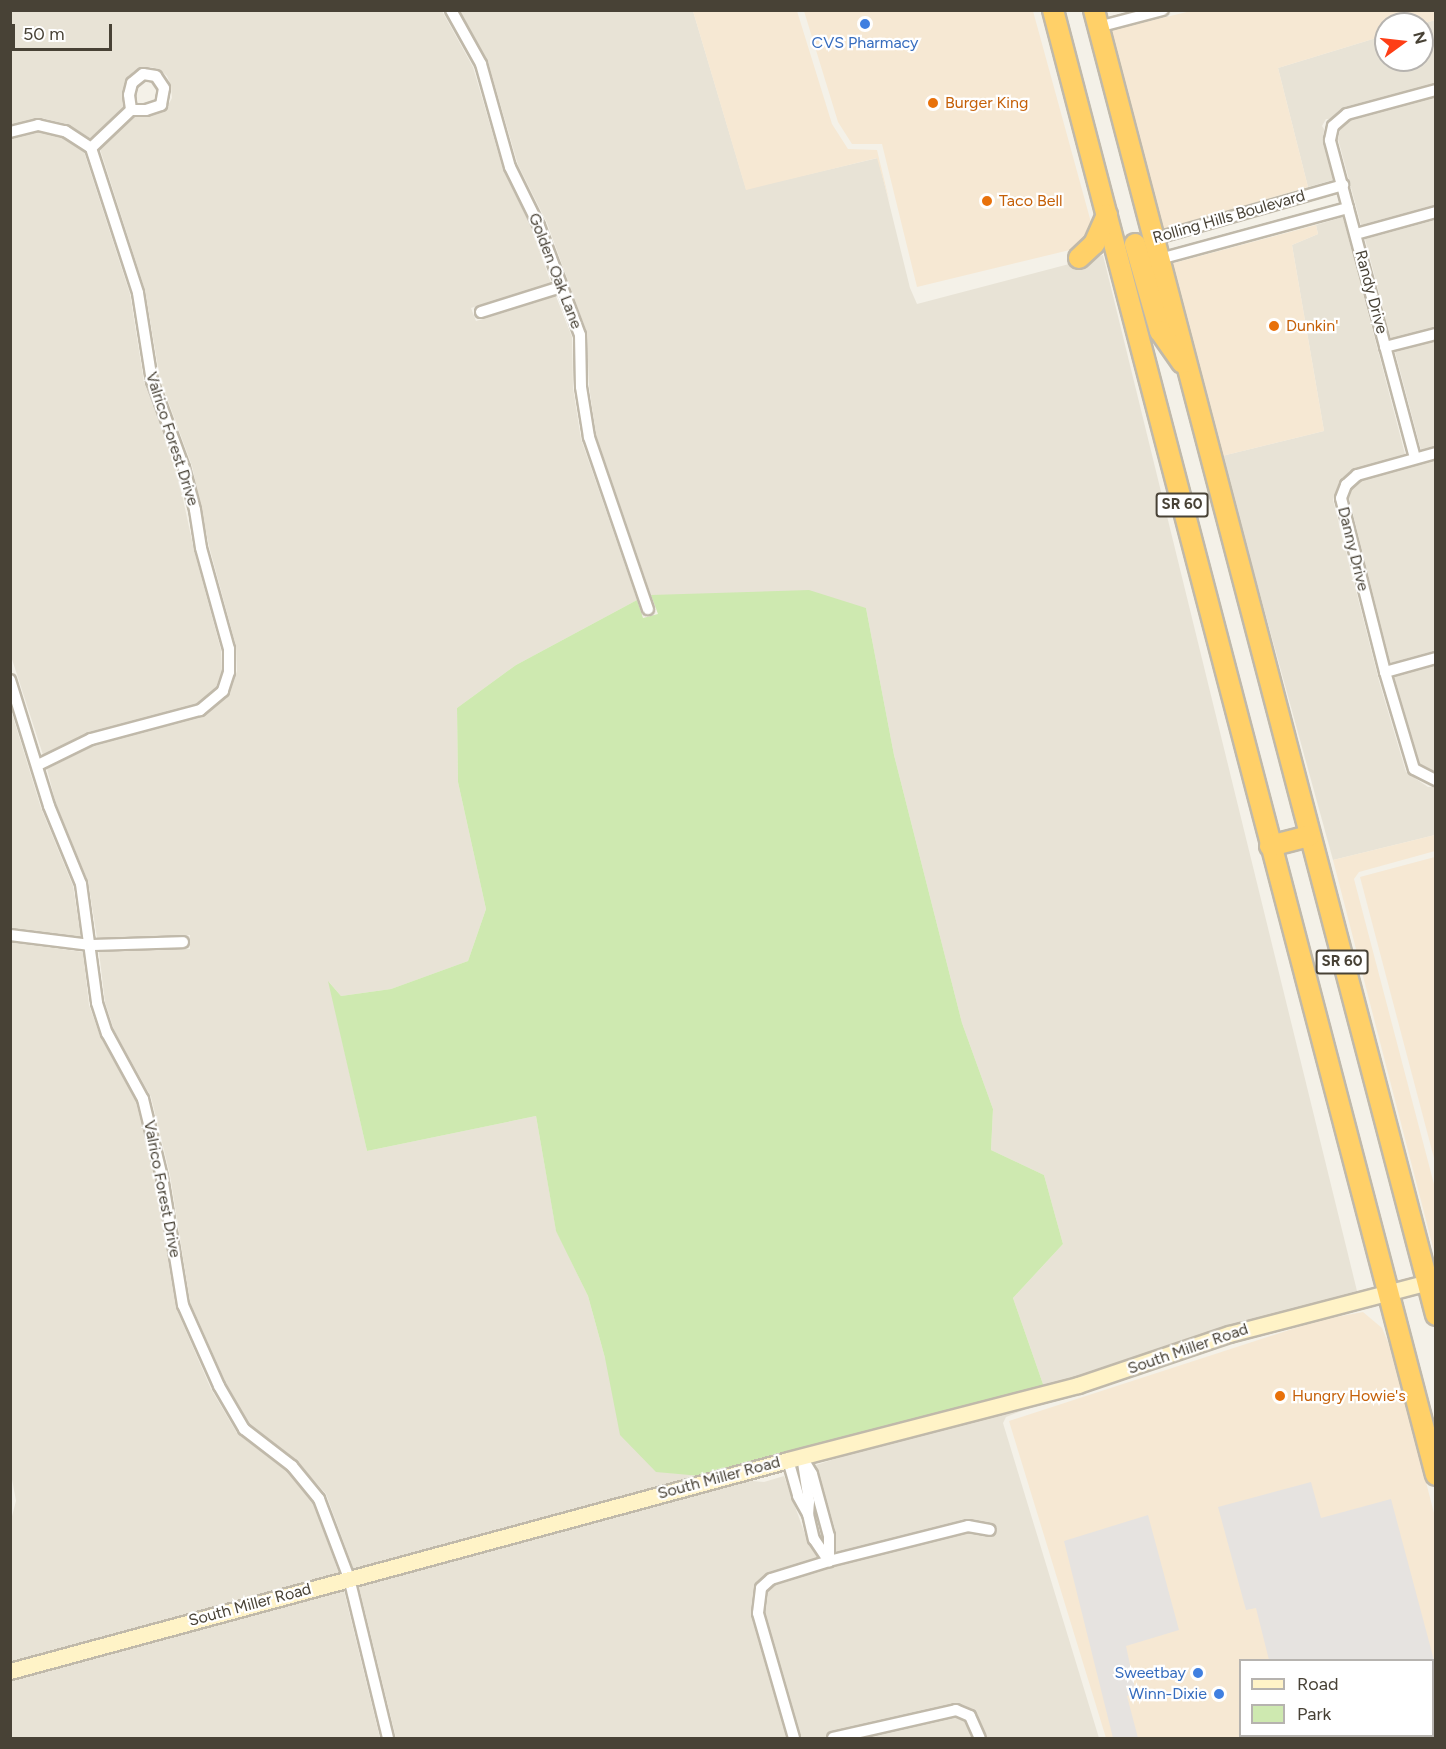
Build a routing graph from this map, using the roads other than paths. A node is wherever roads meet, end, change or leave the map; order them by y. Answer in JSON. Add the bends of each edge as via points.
{"nodes":[{"id":1,"x":451,"y":10,"type":"edge"},
{"id":2,"x":1053,"y":10,"type":"edge"},
{"id":3,"x":1163,"y":10,"type":"edge"},
{"id":4,"x":1096,"y":19,"type":"edge"},
{"id":5,"x":1436,"y":90,"type":"edge"},
{"id":6,"x":131,"y":110,"type":"dead end"},
{"id":7,"x":10,"y":132,"type":"edge"},
{"id":8,"x":91,"y":148,"type":"junction"},
{"id":9,"x":1343,"y":185,"type":"junction"},
{"id":10,"x":1348,"y":208,"type":"junction"},
{"id":11,"x":1436,"y":212,"type":"edge"},
{"id":12,"x":1107,"y":215,"type":"junction"},
{"id":13,"x":1356,"y":234,"type":"junction"},
{"id":14,"x":1155,"y":239,"type":"junction"},
{"id":15,"x":1138,"y":253,"type":"junction"},
{"id":16,"x":1118,"y":257,"type":"junction"},
{"id":17,"x":1079,"y":258,"type":"dead end"},
{"id":18,"x":1161,"y":260,"type":"junction"},
{"id":19,"x":561,"y":287,"type":"junction"},
{"id":20,"x":481,"y":312,"type":"dead end"},
{"id":21,"x":1436,"y":334,"type":"edge"},
{"id":22,"x":1385,"y":348,"type":"junction"},
{"id":23,"x":1188,"y":370,"type":"junction"},
{"id":24,"x":1436,"y":453,"type":"edge"},
{"id":25,"x":1415,"y":458,"type":"junction"},
{"id":26,"x":648,"y":609,"type":"dead end"},
{"id":27,"x":1436,"y":658,"type":"edge"},
{"id":28,"x":1385,"y":672,"type":"junction"},
{"id":29,"x":10,"y":680,"type":"edge"},
{"id":30,"x":38,"y":765,"type":"junction"},
{"id":31,"x":1436,"y":780,"type":"edge"},
{"id":32,"x":1308,"y":836,"type":"junction"},
{"id":33,"x":1270,"y":846,"type":"junction"},
{"id":34,"x":10,"y":935,"type":"edge"},
{"id":35,"x":183,"y":942,"type":"dead end"},
{"id":36,"x":90,"y":945,"type":"junction"},
{"id":37,"x":1431,"y":1281,"type":"edge"},
{"id":38,"x":1388,"y":1291,"type":"junction"},
{"id":39,"x":1436,"y":1315,"type":"edge"},
{"id":40,"x":795,"y":1458,"type":"junction"},
{"id":41,"x":1436,"y":1475,"type":"edge"},
{"id":42,"x":990,"y":1530,"type":"dead end"},
{"id":43,"x":829,"y":1561,"type":"junction"},
{"id":44,"x":349,"y":1578,"type":"junction"},
{"id":45,"x":10,"y":1671,"type":"edge"},
{"id":46,"x":388,"y":1738,"type":"edge"},
{"id":47,"x":794,"y":1738,"type":"edge"},
{"id":48,"x":833,"y":1738,"type":"edge"},
{"id":49,"x":980,"y":1738,"type":"edge"}],
"edges":[{"from":1,"to":19,"type":"street","name":"Golden Oak Lane","via":[[481,64],[510,167],[539,226]]},
{"from":2,"to":12,"type":"highway","number":"SR 60"},
{"from":3,"to":4,"type":"street"},
{"from":4,"to":14,"type":"highway","number":"SR 60"},
{"from":5,"to":9,"type":"street","name":"Randy Drive","via":[[1347,114],[1332,126],[1330,140]]},
{"from":6,"to":8,"type":"street"},
{"from":7,"to":8,"type":"street","via":[[38,124],[65,131]]},
{"from":8,"to":30,"type":"street","name":"Valrico Forest Drive","via":[[138,293],[152,381],[187,479],[201,548],[229,648],[229,672],[222,691],[200,710],[90,739]]},
{"from":9,"to":10,"type":"street","name":"Randy Drive"},
{"from":9,"to":14,"type":"street","name":"Rolling Hills Boulevard"},
{"from":10,"to":13,"type":"street","name":"Randy Drive"},
{"from":10,"to":18,"type":"street","name":"Rolling Hills Boulevard"},
{"from":11,"to":13,"type":"street"},
{"from":12,"to":16,"type":"highway","number":"SR 60"},
{"from":12,"to":17,"type":"highway","via":[[1094,244]]},
{"from":13,"to":22,"type":"street","name":"Randy Drive"},
{"from":14,"to":15,"type":"street","name":"Rolling Hills Boulevard"},
{"from":14,"to":18,"type":"highway","number":"SR 60"},
{"from":15,"to":16,"type":"street","name":"Rolling Hills Boulevard"},
{"from":15,"to":16,"type":"street","name":"Rolling Hills Boulevard"},
{"from":15,"to":18,"type":"street","name":"Rolling Hills Boulevard"},
{"from":15,"to":23,"type":"highway","via":[[1160,331]]},
{"from":16,"to":33,"type":"highway","number":"SR 60"},
{"from":18,"to":23,"type":"highway","number":"SR 60"},
{"from":19,"to":20,"type":"street"},
{"from":19,"to":26,"type":"street","name":"Golden Oak Lane","via":[[580,335],[581,387],[588,436]]},
{"from":21,"to":22,"type":"street"},
{"from":22,"to":25,"type":"street","name":"Randy Drive"},
{"from":23,"to":32,"type":"highway","number":"SR 60"},
{"from":24,"to":25,"type":"street","name":"Danny Drive"},
{"from":25,"to":28,"type":"street","name":"Danny Drive","via":[[1357,475],[1346,484],[1341,498]]},
{"from":27,"to":28,"type":"street"},
{"from":28,"to":31,"type":"street","name":"Danny Drive","via":[[1413,770]]},
{"from":29,"to":30,"type":"street","name":"Valrico Forest Drive"},
{"from":30,"to":36,"type":"street","name":"Valrico Forest Drive","via":[[49,806],[81,884]]},
{"from":32,"to":33,"type":"highway"},
{"from":32,"to":37,"type":"highway","number":"SR 60"},
{"from":33,"to":38,"type":"highway","number":"SR 60"},
{"from":34,"to":36,"type":"street"},
{"from":35,"to":36,"type":"street"},
{"from":36,"to":44,"type":"street","name":"Valrico Forest Drive","via":[[97,1003],[107,1034],[143,1099],[162,1177],[183,1305],[219,1386],[244,1429],[292,1466],[320,1499]]},
{"from":37,"to":38,"type":"street","name":"South Miller Road"},
{"from":37,"to":39,"type":"highway","number":"SR 60"},
{"from":38,"to":40,"type":"street","name":"South Miller Road","via":[[1229,1334],[1078,1385]]},
{"from":38,"to":41,"type":"highway","number":"SR 60"},
{"from":40,"to":43,"type":"street","via":[[809,1501],[807,1514],[814,1539]]},
{"from":40,"to":43,"type":"street","via":[[812,1474],[827,1530]]},
{"from":40,"to":44,"type":"street","name":"South Miller Road"},
{"from":42,"to":43,"type":"street","via":[[968,1526]]},
{"from":43,"to":47,"type":"street","via":[[771,1579],[761,1588],[758,1601],[758,1613]]},
{"from":44,"to":45,"type":"street","name":"South Miller Road"},
{"from":44,"to":46,"type":"street","name":"Valrico Forest Drive"},
{"from":48,"to":49,"type":"street","via":[[956,1710],[970,1716]]}]}
